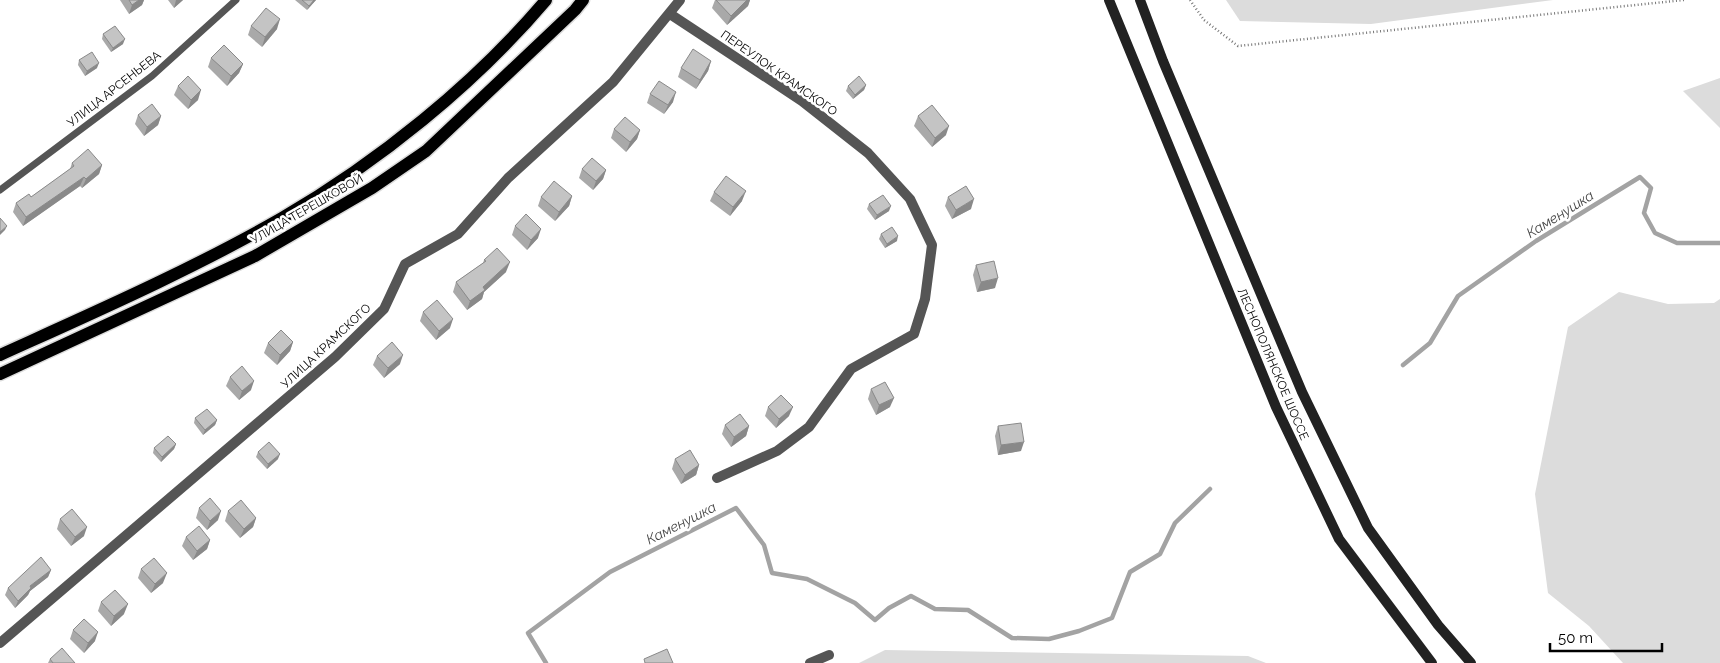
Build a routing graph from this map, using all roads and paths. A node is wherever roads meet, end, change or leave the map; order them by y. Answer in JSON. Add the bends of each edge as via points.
{"nodes":[{"id":1,"x":236,"y":0,"type":"edge"},
{"id":2,"x":546,"y":0,"type":"edge"},
{"id":3,"x":680,"y":0,"type":"edge"},
{"id":4,"x":1102,"y":0,"type":"edge"},
{"id":5,"x":1109,"y":0,"type":"edge"},
{"id":6,"x":1140,"y":0,"type":"edge"},
{"id":7,"x":1190,"y":0,"type":"edge"},
{"id":8,"x":1684,"y":0,"type":"edge"},
{"id":9,"x":581,"y":3,"type":"edge"},
{"id":10,"x":670,"y":14,"type":"junction"},
{"id":11,"x":1132,"y":52,"type":"junction"},
{"id":12,"x":0,"y":190,"type":"edge"},
{"id":13,"x":0,"y":355,"type":"edge"},
{"id":14,"x":0,"y":374,"type":"edge"},
{"id":15,"x":717,"y":478,"type":"dead end"},
{"id":16,"x":0,"y":643,"type":"edge"},
{"id":17,"x":829,"y":655,"type":"dead end"},
{"id":18,"x":810,"y":663,"type":"edge"},
{"id":19,"x":1432,"y":663,"type":"edge"},
{"id":20,"x":1471,"y":663,"type":"edge"}],
"edges":[{"from":1,"to":12,"type":"lane","name":"УЛИЦА АРСЕНЬЕВА","via":[[152,76]]},
{"from":2,"to":13,"type":"main road","name":"УЛИЦА ТЕРЕШКОВОЙ","via":[[452,95],[403,135],[332,185],[218,252]]},
{"from":3,"to":10,"type":"street","name":"УЛИЦА КРАМСКОГО"},
{"from":4,"to":11,"type":"main road"},
{"from":5,"to":11,"type":"main road"},
{"from":6,"to":20,"type":"main road","name":"ЛЕСНОПОЛЯНСКОЕ ШОССЕ","via":[[1302,392],[1368,528],[1438,625]]},
{"from":7,"to":8,"type":"path","via":[[1204,20],[1238,46]]},
{"from":9,"to":14,"type":"main road","name":"УЛИЦА ТЕРЕШКОВОЙ","via":[[426,151],[372,188],[255,256]]},
{"from":10,"to":15,"type":"street","name":"ПЕРЕУЛОК КРАМСКОГО","via":[[802,101],[868,153],[910,199],[932,245],[925,299],[914,334],[851,369],[809,427],[777,451]]},
{"from":10,"to":16,"type":"street","name":"УЛИЦА КРАМСКОГО","via":[[613,82],[508,178],[458,234],[405,264],[384,309],[335,357]]},
{"from":11,"to":19,"type":"main road","name":"ЛЕСНОПОЛЯНСКОЕ ШОССЕ","via":[[1272,398],[1339,540]]},
{"from":17,"to":18,"type":"street"}]}
